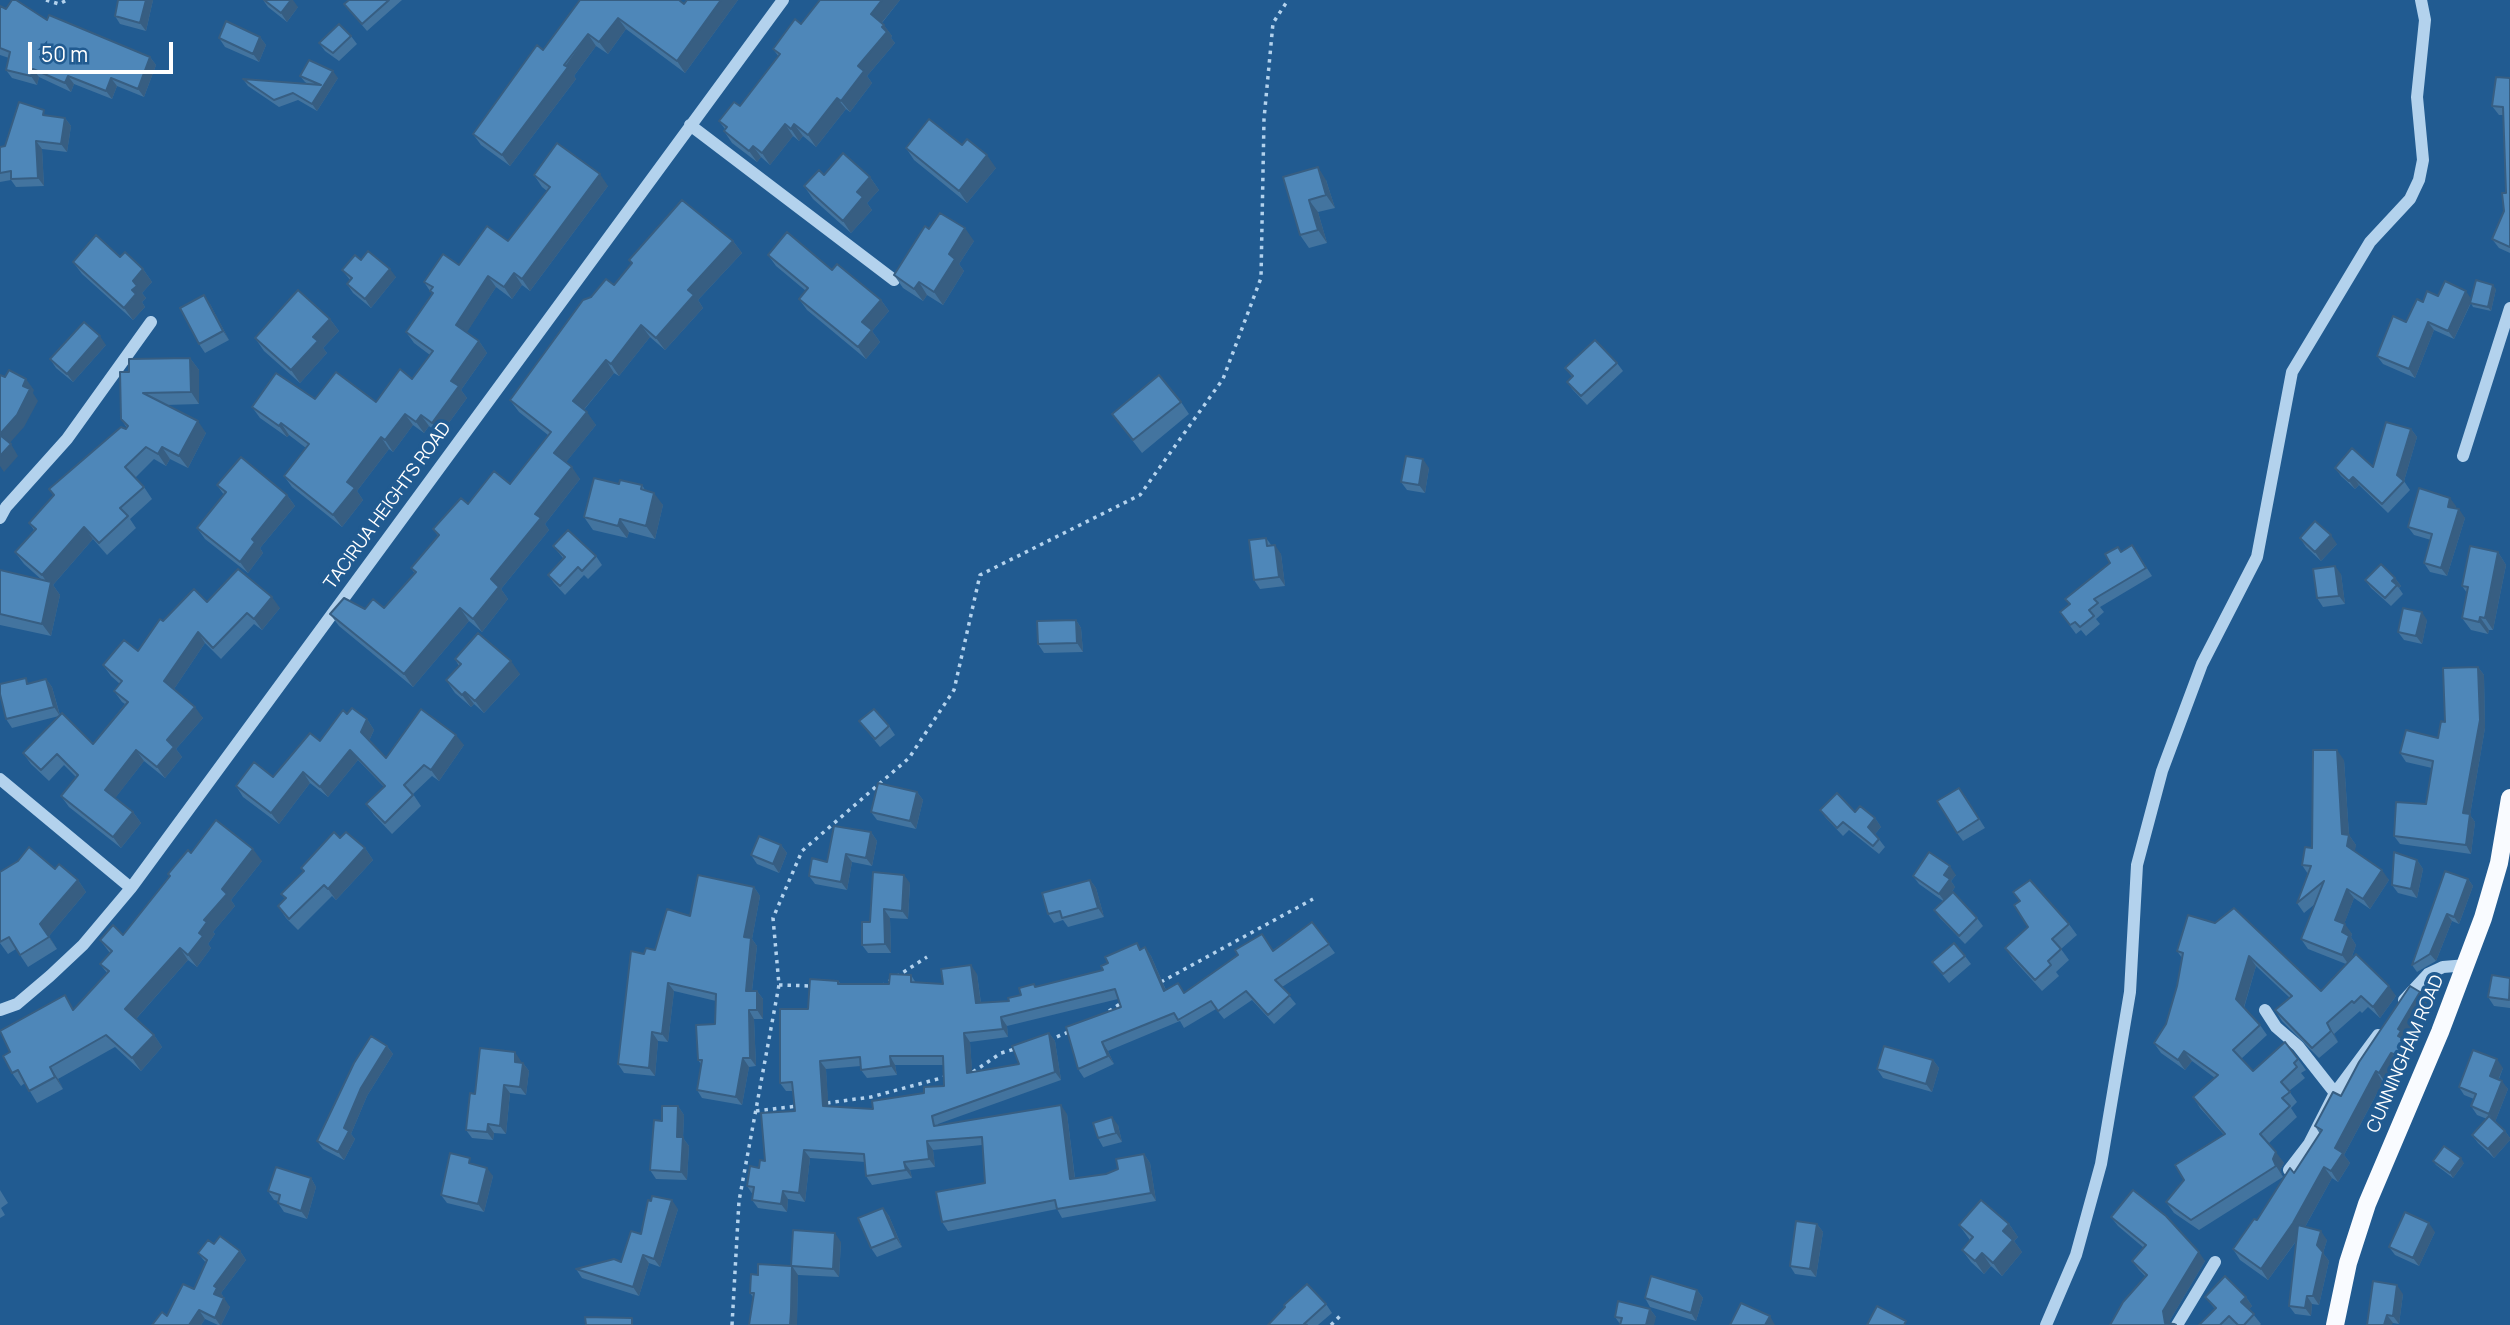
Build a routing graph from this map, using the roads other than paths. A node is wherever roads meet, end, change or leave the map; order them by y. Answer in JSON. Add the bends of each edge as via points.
{"nodes":[{"id":1,"x":783,"y":0,"type":"edge"},
{"id":2,"x":2421,"y":0,"type":"edge"},
{"id":3,"x":690,"y":125,"type":"junction"},
{"id":4,"x":894,"y":280,"type":"edge"},
{"id":5,"x":2510,"y":308,"type":"edge"},
{"id":6,"x":151,"y":322,"type":"dead end"},
{"id":7,"x":2463,"y":456,"type":"dead end"},
{"id":8,"x":0,"y":518,"type":"edge"},
{"id":9,"x":0,"y":779,"type":"edge"},
{"id":10,"x":2510,"y":798,"type":"edge"},
{"id":11,"x":131,"y":888,"type":"junction"},
{"id":12,"x":2467,"y":965,"type":"junction"},
{"id":13,"x":0,"y":1010,"type":"edge"},
{"id":14,"x":2265,"y":1010,"type":"dead end"},
{"id":15,"x":2335,"y":1093,"type":"junction"},
{"id":16,"x":2289,"y":1170,"type":"edge"},
{"id":17,"x":2215,"y":1262,"type":"dead end"},
{"id":18,"x":2046,"y":1325,"type":"edge"},
{"id":19,"x":2177,"y":1325,"type":"edge"},
{"id":20,"x":2335,"y":1325,"type":"edge"}],
"edges":[{"from":1,"to":3,"type":"street","name":"TACIRUA HEIGHTS ROAD"},
{"from":2,"to":18,"type":"street","via":[[2420,180],[2410,200],[2370,242],[2292,372],[2257,557],[2202,664],[2158,785],[2137,865],[2130,992],[2101,1164],[2076,1255]]},
{"from":3,"to":4,"type":"street"},
{"from":3,"to":11,"type":"street","name":"TACIRUA HEIGHTS ROAD"},
{"from":5,"to":7,"type":"street"},
{"from":6,"to":8,"type":"street","via":[[68,439]]},
{"from":9,"to":11,"type":"street"},
{"from":10,"to":12,"type":"main road","name":"CUNNINGHAM ROAD","via":[[2498,863]]},
{"from":11,"to":13,"type":"street","name":"TACIRUA HEIGHTS ROAD","via":[[50,976],[17,1004]]},
{"from":12,"to":15,"type":"street","via":[[2428,974]]},
{"from":12,"to":20,"type":"main road","name":"CUNNINGHAM ROAD","via":[[2367,1203]]},
{"from":14,"to":15,"type":"street"},
{"from":15,"to":16,"type":"street","via":[[2309,1144]]},
{"from":17,"to":19,"type":"street"}]}
